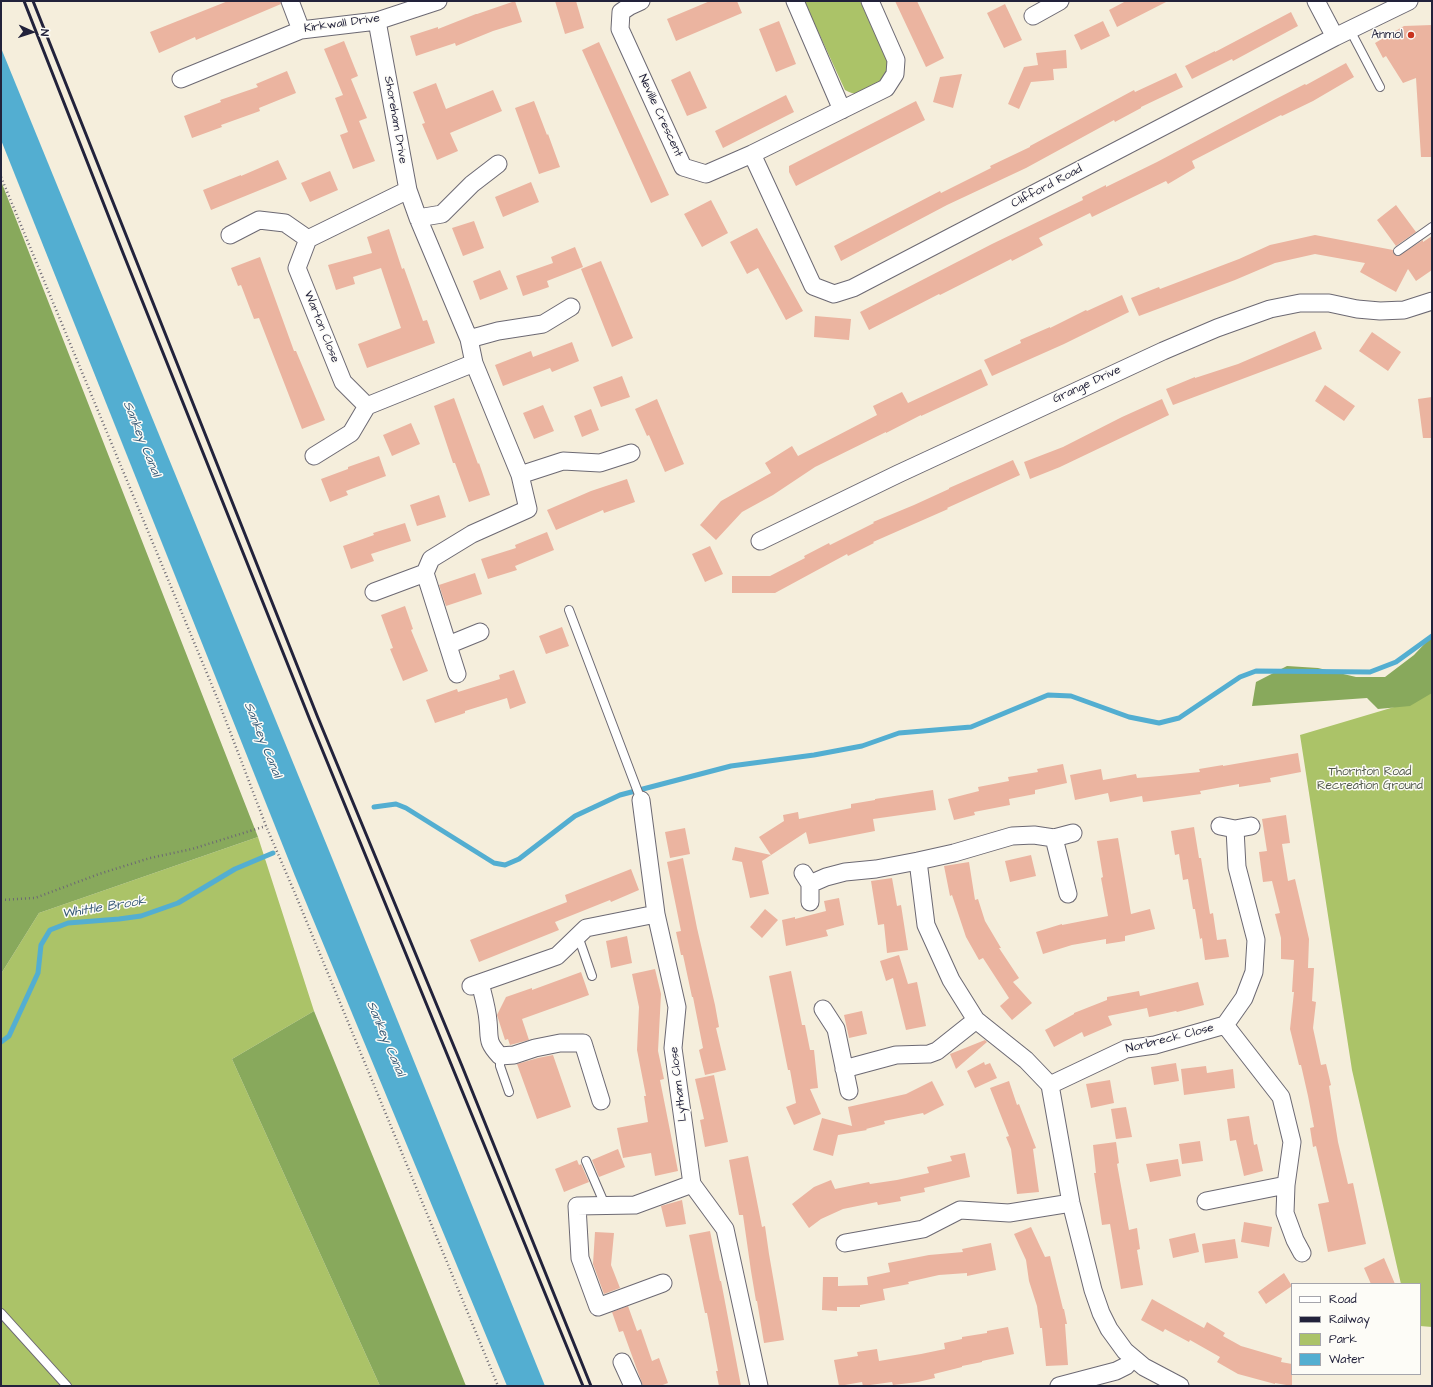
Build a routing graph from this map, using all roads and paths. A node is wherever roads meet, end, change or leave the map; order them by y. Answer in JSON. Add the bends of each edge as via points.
{"nodes":[{"id":1,"x":290,"y":1,"type":"edge"},
{"id":2,"x":438,"y":1,"type":"edge"},
{"id":3,"x":641,"y":1,"type":"edge"},
{"id":4,"x":795,"y":1,"type":"edge"},
{"id":5,"x":870,"y":1,"type":"edge"},
{"id":6,"x":1060,"y":1,"type":"edge"},
{"id":7,"x":1316,"y":1,"type":"edge"},
{"id":8,"x":1409,"y":1,"type":"edge"},
{"id":9,"x":616,"y":7,"type":"edge"},
{"id":10,"x":1033,"y":16,"type":"dead end"},
{"id":11,"x":377,"y":21,"type":"junction"},
{"id":12,"x":301,"y":30,"type":"junction"},
{"id":13,"x":1350,"y":30,"type":"junction"},
{"id":14,"x":1335,"y":37,"type":"junction"},
{"id":15,"x":181,"y":79,"type":"dead end"},
{"id":16,"x":1380,"y":87,"type":"dead end"},
{"id":17,"x":842,"y":110,"type":"junction"},
{"id":18,"x":752,"y":154,"type":"junction"},
{"id":19,"x":498,"y":164,"type":"dead end"},
{"id":20,"x":1,"y":177,"type":"edge"},
{"id":21,"x":408,"y":190,"type":"junction"},
{"id":22,"x":418,"y":218,"type":"junction"},
{"id":23,"x":1432,"y":227,"type":"edge"},
{"id":24,"x":230,"y":235,"type":"dead end"},
{"id":25,"x":308,"y":239,"type":"junction"},
{"id":26,"x":1398,"y":251,"type":"dead end"},
{"id":27,"x":1432,"y":301,"type":"edge"},
{"id":28,"x":571,"y":307,"type":"dead end"},
{"id":29,"x":469,"y":339,"type":"junction"},
{"id":30,"x":474,"y":363,"type":"junction"},
{"id":31,"x":367,"y":406,"type":"junction"},
{"id":32,"x":631,"y":453,"type":"dead end"},
{"id":33,"x":314,"y":456,"type":"dead end"},
{"id":34,"x":520,"y":475,"type":"junction"},
{"id":35,"x":760,"y":542,"type":"dead end"},
{"id":36,"x":424,"y":573,"type":"junction"},
{"id":37,"x":374,"y":592,"type":"dead end"},
{"id":38,"x":569,"y":610,"type":"dead end"},
{"id":39,"x":480,"y":632,"type":"dead end"},
{"id":40,"x":448,"y":645,"type":"junction"},
{"id":41,"x":457,"y":674,"type":"dead end"},
{"id":42,"x":641,"y":800,"type":"joint"},
{"id":43,"x":266,"y":826,"type":"junction"},
{"id":44,"x":1235,"y":827,"type":"dead end"},
{"id":45,"x":1073,"y":833,"type":"dead end"},
{"id":46,"x":1054,"y":838,"type":"junction"},
{"id":47,"x":918,"y":861,"type":"junction"},
{"id":48,"x":1068,"y":894,"type":"dead end"},
{"id":49,"x":1,"y":900,"type":"edge"},
{"id":50,"x":810,"y":902,"type":"dead end"},
{"id":51,"x":656,"y":914,"type":"junction"},
{"id":52,"x":578,"y":936,"type":"junction"},
{"id":53,"x":592,"y":976,"type":"dead end"},
{"id":54,"x":823,"y":1009,"type":"dead end"},
{"id":55,"x":976,"y":1020,"type":"junction"},
{"id":56,"x":1225,"y":1025,"type":"junction"},
{"id":57,"x":500,"y":1056,"type":"junction"},
{"id":58,"x":844,"y":1070,"type":"junction"},
{"id":59,"x":1050,"y":1085,"type":"junction"},
{"id":60,"x":849,"y":1091,"type":"dead end"},
{"id":61,"x":509,"y":1092,"type":"dead end"},
{"id":62,"x":601,"y":1101,"type":"dead end"},
{"id":63,"x":586,"y":1161,"type":"dead end"},
{"id":64,"x":692,"y":1184,"type":"junction"},
{"id":65,"x":1286,"y":1185,"type":"junction"},
{"id":66,"x":1206,"y":1202,"type":"dead end"},
{"id":67,"x":1071,"y":1203,"type":"junction"},
{"id":68,"x":605,"y":1206,"type":"junction"},
{"id":69,"x":845,"y":1243,"type":"dead end"},
{"id":70,"x":1304,"y":1258,"type":"dead end"},
{"id":71,"x":663,"y":1283,"type":"dead end"},
{"id":72,"x":1,"y":1312,"type":"edge"},
{"id":73,"x":1133,"y":1358,"type":"junction"},
{"id":74,"x":622,"y":1362,"type":"dead end"},
{"id":75,"x":67,"y":1386,"type":"edge"},
{"id":76,"x":498,"y":1386,"type":"edge"},
{"id":77,"x":633,"y":1386,"type":"edge"},
{"id":78,"x":759,"y":1386,"type":"edge"},
{"id":79,"x":1059,"y":1386,"type":"edge"},
{"id":80,"x":1180,"y":1386,"type":"edge"}],
"edges":[{"from":1,"to":12,"type":"street"},
{"from":2,"to":11,"type":"street","name":"Kirkwall Drive"},
{"from":3,"to":9,"type":"street","name":"Neville Crescent","via":[[630,6]]},
{"from":4,"to":17,"type":"street"},
{"from":5,"to":17,"type":"street","name":"Neville Crescent","via":[[896,60],[895,74],[886,88]]},
{"from":6,"to":10,"type":"street"},
{"from":7,"to":14,"type":"street"},
{"from":8,"to":13,"type":"street","name":"Clifford Road"},
{"from":9,"to":18,"type":"street","name":"Neville Crescent","via":[[620,29],[683,167],[706,174]]},
{"from":11,"to":12,"type":"street","name":"Kirkwall Drive"},
{"from":11,"to":21,"type":"street","name":"Shoreham Drive"},
{"from":12,"to":15,"type":"street","name":"Kirkwall Drive"},
{"from":13,"to":14,"type":"street","name":"Clifford Road"},
{"from":13,"to":16,"type":"lane"},
{"from":14,"to":18,"type":"street","name":"Clifford Road","via":[[853,288],[834,294],[813,286]]},
{"from":17,"to":18,"type":"street","name":"Neville Crescent"},
{"from":19,"to":22,"type":"street","via":[[472,184],[442,214]]},
{"from":20,"to":43,"type":"path","via":[[218,700]]},
{"from":21,"to":22,"type":"street","name":"Shoreham Drive"},
{"from":21,"to":25,"type":"street"},
{"from":22,"to":29,"type":"street","name":"Shoreham Drive"},
{"from":23,"to":26,"type":"lane"},
{"from":24,"to":25,"type":"street","via":[[260,220],[285,223]]},
{"from":25,"to":31,"type":"street","name":"Warton Close","via":[[297,268],[343,382]]},
{"from":27,"to":35,"type":"street","name":"Grange Drive","via":[[1404,310],[1380,311],[1330,303],[1300,303],[1270,309],[1217,328],[898,474]]},
{"from":28,"to":29,"type":"street","via":[[544,324],[498,330]]},
{"from":29,"to":30,"type":"street","name":"Shoreham Drive"},
{"from":30,"to":31,"type":"street"},
{"from":30,"to":34,"type":"street","name":"Shoreham Drive"},
{"from":31,"to":33,"type":"street","via":[[351,433]]},
{"from":32,"to":34,"type":"street","via":[[600,463],[563,461]]},
{"from":34,"to":36,"type":"street","name":"Shoreham Drive","via":[[528,509],[472,534],[431,559]]},
{"from":36,"to":37,"type":"street"},
{"from":36,"to":40,"type":"street"},
{"from":38,"to":42,"type":"lane"},
{"from":39,"to":40,"type":"street"},
{"from":40,"to":41,"type":"street"},
{"from":42,"to":51,"type":"street","name":"Lytham Close"},
{"from":43,"to":49,"type":"path","via":[[192,849],[150,858],[35,898]]},
{"from":43,"to":76,"type":"path"},
{"from":44,"to":56,"type":"street","name":"Norbreck Close","via":[[1237,867],[1256,940],[1254,972],[1244,998]]},
{"from":45,"to":46,"type":"street"},
{"from":46,"to":47,"type":"street","via":[[1034,835],[1012,836]]},
{"from":46,"to":48,"type":"street"},
{"from":47,"to":50,"type":"street","via":[[807,879]]},
{"from":47,"to":55,"type":"street","via":[[926,925],[951,980]]},
{"from":51,"to":52,"type":"street","via":[[586,928]]},
{"from":51,"to":64,"type":"street","name":"Lytham Close","via":[[677,1007],[673,1048]]},
{"from":52,"to":53,"type":"lane"},
{"from":52,"to":57,"type":"street","via":[[557,956],[476,984],[488,1021],[488,1036],[493,1049]]},
{"from":54,"to":58,"type":"street","via":[[836,1029]]},
{"from":55,"to":58,"type":"street","via":[[937,1051],[929,1054],[896,1055]]},
{"from":55,"to":59,"type":"street","via":[[1026,1060]]},
{"from":56,"to":59,"type":"street","name":"Norbreck Close","via":[[1126,1049]]},
{"from":56,"to":65,"type":"street","name":"Norbreck Close","via":[[1281,1097],[1292,1142]]},
{"from":57,"to":61,"type":"lane","via":[[500,1066]]},
{"from":57,"to":62,"type":"street","via":[[560,1043],[583,1044]]},
{"from":58,"to":60,"type":"street"},
{"from":59,"to":67,"type":"street"},
{"from":63,"to":68,"type":"lane"},
{"from":64,"to":68,"type":"street","via":[[635,1205]]},
{"from":64,"to":78,"type":"street","name":"Lytham Close","via":[[725,1229]]},
{"from":65,"to":66,"type":"street"},
{"from":65,"to":70,"type":"street","name":"Norbreck Close","via":[[1285,1214]]},
{"from":67,"to":69,"type":"street","via":[[1009,1212],[960,1210],[923,1229]]},
{"from":67,"to":73,"type":"street","via":[[1101,1313],[1109,1329]]},
{"from":68,"to":71,"type":"street","via":[[577,1206],[580,1258],[598,1306]]},
{"from":72,"to":75,"type":"lane"},
{"from":73,"to":79,"type":"street","via":[[1126,1366],[1116,1370]]},
{"from":73,"to":80,"type":"street","via":[[1154,1373]]},
{"from":74,"to":77,"type":"street"}]}
